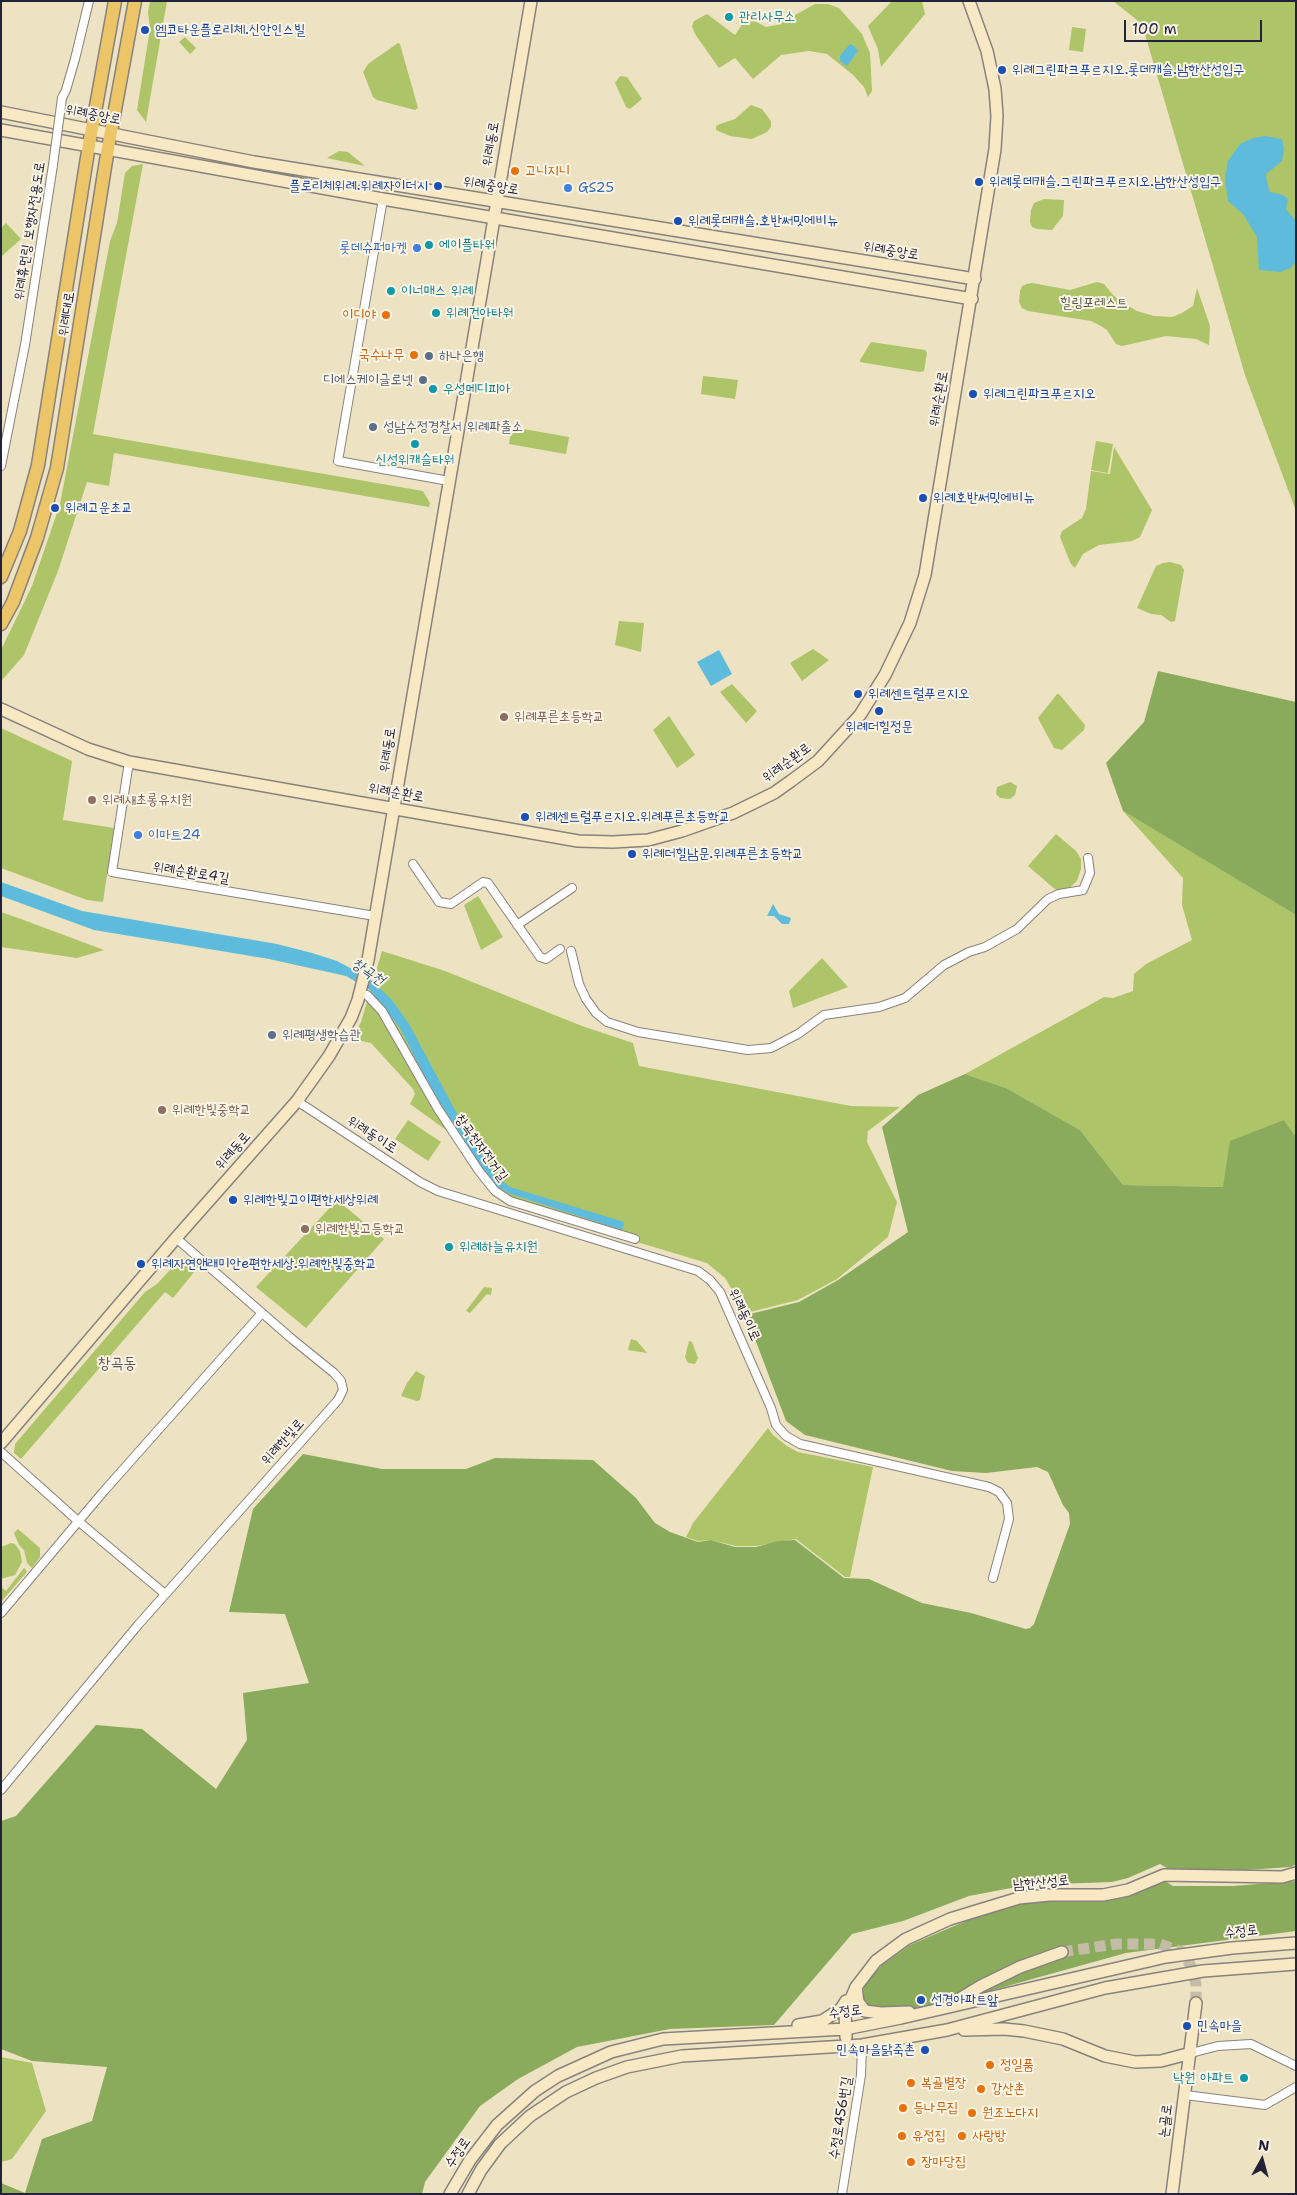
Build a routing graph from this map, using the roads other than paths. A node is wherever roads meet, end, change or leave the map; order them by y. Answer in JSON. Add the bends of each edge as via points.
{"nodes":[{"id":1,"x":89,"y":1,"type":"edge"},
{"id":2,"x":114,"y":1,"type":"edge"},
{"id":3,"x":135,"y":1,"type":"edge"},
{"id":4,"x":531,"y":1,"type":"edge"},
{"id":5,"x":969,"y":1,"type":"edge"},
{"id":6,"x":2,"y":112,"type":"edge"},
{"id":7,"x":2,"y":130,"type":"edge"},
{"id":8,"x":91,"y":130,"type":"junction"},
{"id":9,"x":111,"y":134,"type":"junction"},
{"id":10,"x":89,"y":145,"type":"junction"},
{"id":11,"x":108,"y":148,"type":"junction"},
{"id":12,"x":383,"y":199,"type":"junction"},
{"id":13,"x":496,"y":202,"type":"junction"},
{"id":14,"x":494,"y":217,"type":"junction"},
{"id":15,"x":975,"y":279,"type":"junction"},
{"id":16,"x":972,"y":299,"type":"junction"},
{"id":17,"x":1,"y":466,"type":"edge"},
{"id":18,"x":449,"y":481,"type":"junction"},
{"id":19,"x":1,"y":577,"type":"edge"},
{"id":20,"x":1,"y":624,"type":"edge"},
{"id":21,"x":1,"y":709,"type":"edge"},
{"id":22,"x":129,"y":762,"type":"junction"},
{"id":23,"x":394,"y":808,"type":"junction"},
{"id":24,"x":1088,"y":858,"type":"dead end"},
{"id":25,"x":413,"y":864,"type":"dead end"},
{"id":26,"x":572,"y":888,"type":"dead end"},
{"id":27,"x":375,"y":916,"type":"junction"},
{"id":28,"x":517,"y":925,"type":"junction"},
{"id":29,"x":560,"y":949,"type":"dead end"},
{"id":30,"x":571,"y":951,"type":"dead end"},
{"id":31,"x":367,"y":995,"type":"dead end"},
{"id":32,"x":297,"y":1101,"type":"junction"},
{"id":33,"x":176,"y":1238,"type":"junction"},
{"id":34,"x":635,"y":1239,"type":"dead end"},
{"id":35,"x":262,"y":1313,"type":"junction"},
{"id":36,"x":1,"y":1443,"type":"edge"},
{"id":37,"x":1,"y":1452,"type":"edge"},
{"id":38,"x":78,"y":1522,"type":"junction"},
{"id":39,"x":993,"y":1578,"type":"dead end"},
{"id":40,"x":165,"y":1594,"type":"junction"},
{"id":41,"x":1,"y":1613,"type":"edge"},
{"id":42,"x":1,"y":1790,"type":"edge"},
{"id":43,"x":1296,"y":1873,"type":"edge"},
{"id":44,"x":1296,"y":1943,"type":"edge"},
{"id":45,"x":1062,"y":1952,"type":"tunnel mouth"},
{"id":46,"x":1296,"y":1964,"type":"edge"},
{"id":47,"x":856,"y":1987,"type":"junction"},
{"id":48,"x":1196,"y":2003,"type":"tunnel mouth"},
{"id":49,"x":945,"y":2008,"type":"junction"},
{"id":50,"x":923,"y":2012,"type":"junction"},
{"id":51,"x":859,"y":2026,"type":"junction"},
{"id":52,"x":846,"y":2029,"type":"junction"},
{"id":53,"x":947,"y":2030,"type":"junction"},
{"id":54,"x":779,"y":2031,"type":"junction"},
{"id":55,"x":846,"y":2045,"type":"junction"},
{"id":56,"x":862,"y":2045,"type":"junction"},
{"id":57,"x":1191,"y":2053,"type":"junction"},
{"id":58,"x":1296,"y":2066,"type":"edge"},
{"id":59,"x":1296,"y":2087,"type":"edge"},
{"id":60,"x":1185,"y":2095,"type":"junction"},
{"id":61,"x":450,"y":2194,"type":"edge"},
{"id":62,"x":468,"y":2194,"type":"edge"},
{"id":63,"x":842,"y":2194,"type":"edge"},
{"id":64,"x":1172,"y":2194,"type":"edge"}],
"edges":[{"from":1,"to":17,"type":"street","name":"위례휴먼링 보행자전용도로","bridge":true,"via":[[62,98],[25,345]]},
{"from":2,"to":8,"type":"main road","name":"위례대로"},
{"from":3,"to":9,"type":"main road","name":"위례대로"},
{"from":4,"to":13,"type":"main road","name":"위례동로"},
{"from":5,"to":15,"type":"main road","name":"위례순환로","via":[[987,51],[997,116]]},
{"from":6,"to":8,"type":"main road","name":"위례중앙로"},
{"from":7,"to":10,"type":"main road"},
{"from":8,"to":9,"type":"main road","name":"위례중앙로"},
{"from":8,"to":10,"type":"main road","name":"위례대로"},
{"from":9,"to":11,"type":"main road","name":"위례대로"},
{"from":9,"to":13,"type":"main road","name":"위례중앙로","via":[[254,162]]},
{"from":10,"to":11,"type":"main road"},
{"from":10,"to":19,"type":"main road","name":"위례대로","via":[[38,465],[20,531]]},
{"from":11,"to":12,"type":"main road"},
{"from":11,"to":20,"type":"main road","name":"위례대로","via":[[57,468],[37,538],[13,602]]},
{"from":12,"to":14,"type":"main road"},
{"from":12,"to":18,"type":"street","via":[[338,461]]},
{"from":13,"to":14,"type":"main road","name":"위례동로"},
{"from":13,"to":15,"type":"main road","name":"위례중앙로"},
{"from":14,"to":16,"type":"main road"},
{"from":14,"to":18,"type":"main road","name":"위례동로"},
{"from":15,"to":16,"type":"main road","name":"위례순환로"},
{"from":16,"to":23,"type":"main road","name":"위례순환로","via":[[925,575],[910,623],[871,698],[842,737],[818,761],[774,793],[733,813],[648,840],[578,841]]},
{"from":18,"to":23,"type":"main road","name":"위례동로"},
{"from":21,"to":22,"type":"main road","name":"위례순환로","via":[[88,749]]},
{"from":22,"to":23,"type":"main road","name":"위례순환로"},
{"from":22,"to":27,"type":"street","name":"위례순환로4길","via":[[112,872]]},
{"from":23,"to":27,"type":"main road","name":"위례동로"},
{"from":24,"to":30,"type":"street","via":[[1090,873],[1083,890],[1059,894],[1048,900],[1017,928],[986,947],[944,965],[905,998],[879,1007],[824,1016],[771,1048],[748,1050],[638,1032],[607,1022],[586,1000]]},
{"from":25,"to":28,"type":"street","via":[[439,902],[451,904],[483,882],[488,883]]},
{"from":26,"to":28,"type":"street"},
{"from":27,"to":32,"type":"main road","name":"위례동로","via":[[358,1000],[351,1018]]},
{"from":28,"to":29,"type":"street","via":[[540,957],[546,959]]},
{"from":31,"to":34,"type":"street","name":"창곡천자전거길","via":[[382,1010],[438,1109],[495,1191],[510,1201]]},
{"from":32,"to":33,"type":"main road","name":"위례동로"},
{"from":32,"to":39,"type":"street","name":"위례동이로","via":[[438,1191],[698,1271],[720,1292],[776,1425],[786,1436],[800,1444],[989,1487],[999,1492],[1007,1504],[1008,1519]]},
{"from":33,"to":35,"type":"street","name":"위례한빛로"},
{"from":33,"to":36,"type":"main road","name":"위례동로"},
{"from":35,"to":38,"type":"street"},
{"from":35,"to":40,"type":"street","name":"위례한빛로","via":[[334,1373],[341,1380],[343,1390],[338,1400]]},
{"from":37,"to":38,"type":"street"},
{"from":38,"to":40,"type":"street"},
{"from":38,"to":41,"type":"street"},
{"from":40,"to":42,"type":"street","name":"위례한빛로"},
{"from":43,"to":47,"type":"main road","name":"남한산성로","via":[[1282,1877],[1164,1876],[1128,1890],[1103,1895],[1019,1898],[950,1919],[906,1939],[876,1961]]},
{"from":44,"to":49,"type":"main road","name":"수정로","via":[[1166,1957]]},
{"from":45,"to":49,"type":"main road","via":[[1020,1967]]},
{"from":46,"to":53,"type":"main road","name":"수정로","via":[[1203,1971],[1105,1988]]},
{"from":47,"to":50,"type":"main road","via":[[858,2002],[865,2011]]},
{"from":47,"to":52,"type":"main road","name":"남한산성로","via":[[845,2013]]},
{"from":47,"to":54,"type":"main road","via":[[832,2016]]},
{"from":48,"to":57,"type":"main road","name":"논골로"},
{"from":49,"to":50,"type":"main road","name":"수정로"},
{"from":50,"to":51,"type":"main road","name":"수정로"},
{"from":51,"to":52,"type":"main road","name":"수정로"},
{"from":51,"to":56,"type":"main road"},
{"from":52,"to":54,"type":"main road","name":"수정로"},
{"from":52,"to":55,"type":"main road","name":"남한산성로"},
{"from":53,"to":56,"type":"main road","name":"수정로"},
{"from":53,"to":57,"type":"main road","via":[[1024,2031],[1134,2062],[1161,2061]]},
{"from":54,"to":61,"type":"main road","name":"수정로","via":[[663,2039],[583,2063],[535,2091],[497,2125],[470,2160]]},
{"from":55,"to":56,"type":"main road","name":"수정로"},
{"from":55,"to":62,"type":"main road","name":"수정로","via":[[682,2056],[627,2067],[596,2078],[566,2092],[530,2116],[500,2144]]},
{"from":56,"to":63,"type":"street","name":"수정로456번길","via":[[861,2075]]},
{"from":57,"to":58,"type":"street","via":[[1218,2046],[1251,2044]]},
{"from":57,"to":60,"type":"main road","name":"논골로"},
{"from":59,"to":60,"type":"street","via":[[1265,2105]]},
{"from":60,"to":64,"type":"main road","name":"논골로"}]}
